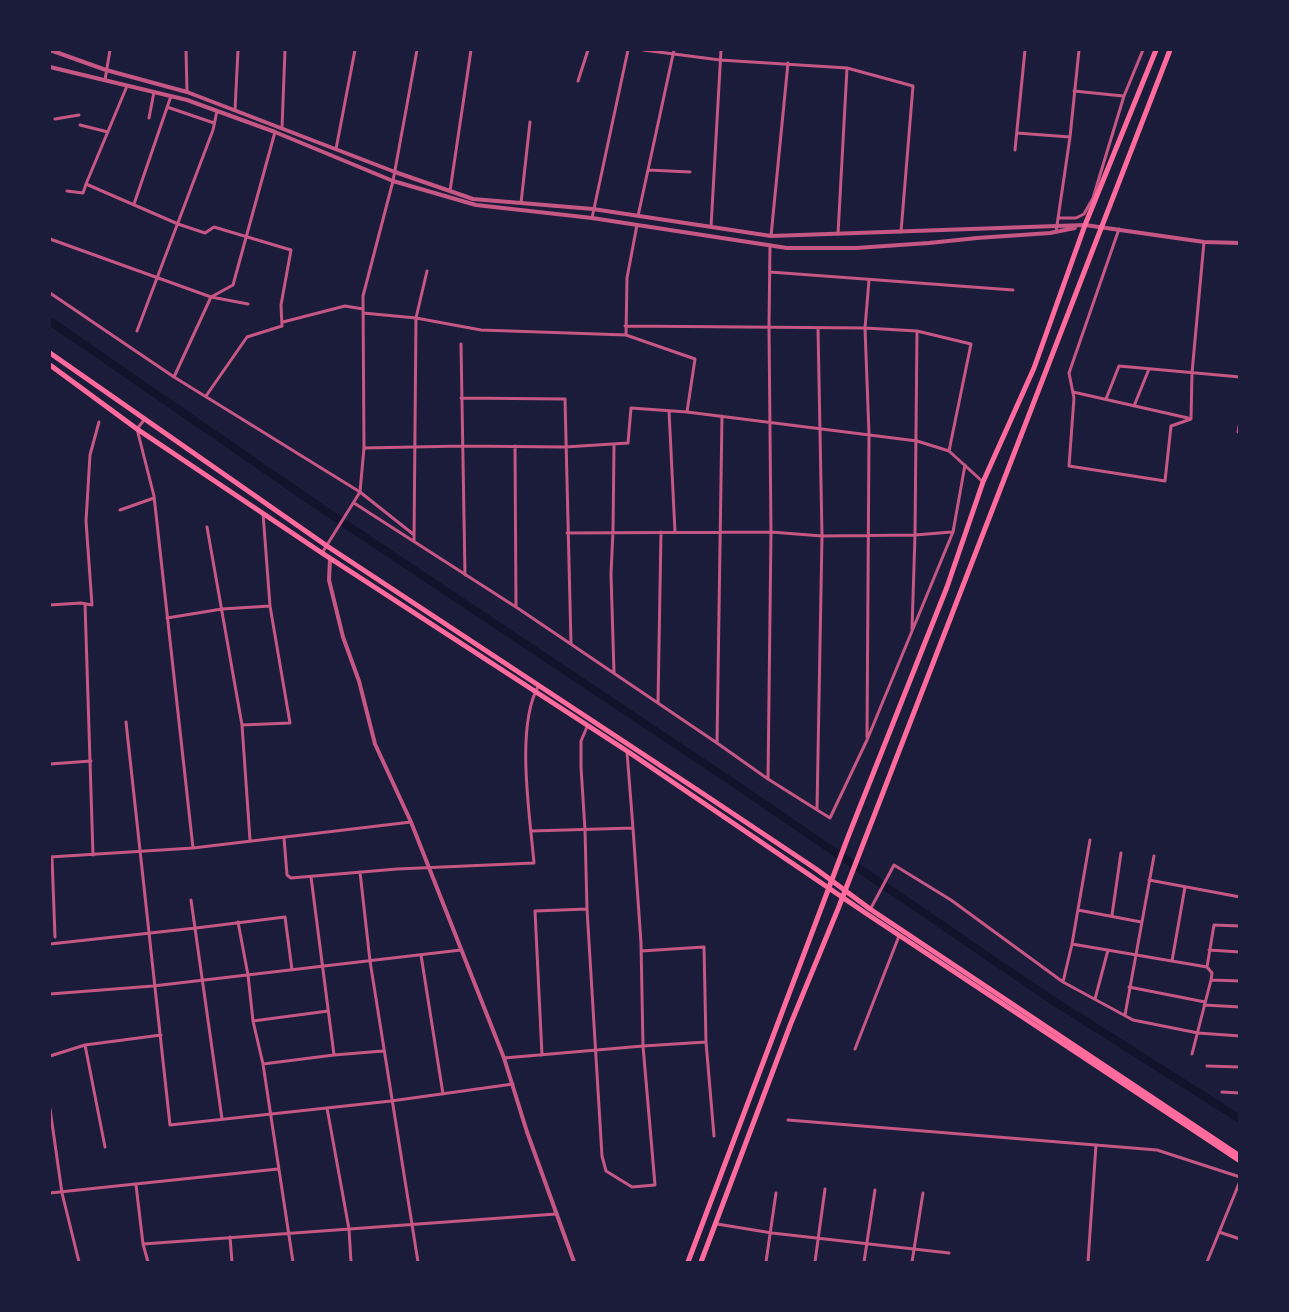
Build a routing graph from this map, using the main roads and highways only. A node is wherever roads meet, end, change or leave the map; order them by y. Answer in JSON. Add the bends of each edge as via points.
{"nodes":[{"id":1,"x":1156,"y":50,"type":"edge"},
{"id":2,"x":1170,"y":50,"type":"edge"},
{"id":3,"x":50,"y":353,"type":"edge"},
{"id":4,"x":50,"y":365,"type":"edge"},
{"id":5,"x":869,"y":911,"type":"junction"},
{"id":6,"x":1239,"y":1156,"type":"edge"},
{"id":7,"x":1239,"y":1161,"type":"edge"},
{"id":8,"x":688,"y":1263,"type":"edge"},
{"id":9,"x":700,"y":1263,"type":"edge"}],
"edges":[{"from":1,"to":8,"type":"main road","via":[[1084,225],[1035,368],[983,482],[947,587],[848,837]]},
{"from":2,"to":9,"type":"main road"},
{"from":3,"to":5,"type":"main road","via":[[327,546],[806,863]]},
{"from":4,"to":5,"type":"main road","via":[[137,429],[330,559]]},
{"from":5,"to":6,"type":"main road"},
{"from":5,"to":7,"type":"main road"}]}
